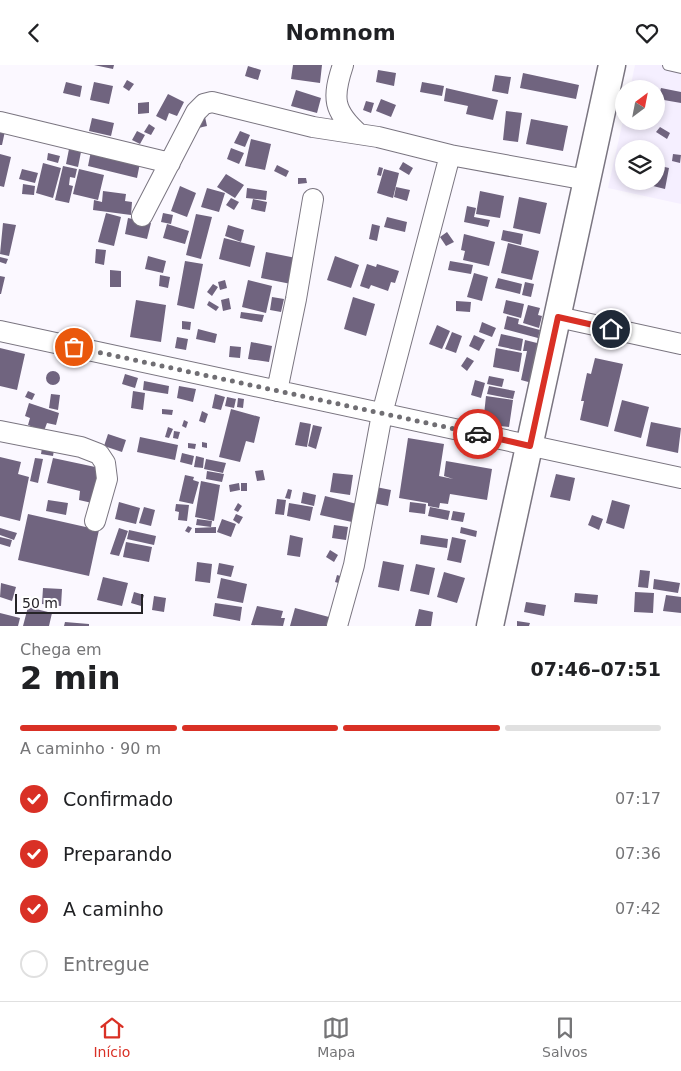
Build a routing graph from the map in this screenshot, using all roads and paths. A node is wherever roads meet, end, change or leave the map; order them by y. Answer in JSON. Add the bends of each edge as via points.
{"nodes":[{"id":1,"x":343,"y":65,"type":"edge"},
{"id":2,"x":612,"y":65,"type":"edge"},
{"id":3,"x":668,"y":65,"type":"edge"},
{"id":4,"x":681,"y":68,"type":"edge"},
{"id":5,"x":0,"y":122,"type":"edge"},
{"id":6,"x":359,"y":134,"type":"junction"},
{"id":7,"x":450,"y":155,"type":"junction"},
{"id":8,"x":170,"y":163,"type":"junction"},
{"id":9,"x":587,"y":180,"type":"junction"},
{"id":10,"x":313,"y":199,"type":"dead end"},
{"id":11,"x":142,"y":216,"type":"dead end"},
{"id":12,"x":558,"y":317,"type":"junction"},
{"id":13,"x":0,"y":331,"type":"edge"},
{"id":14,"x":681,"y":344,"type":"edge"},
{"id":15,"x":277,"y":391,"type":"junction"},
{"id":16,"x":382,"y":413,"type":"junction"},
{"id":17,"x":0,"y":431,"type":"edge"},
{"id":18,"x":530,"y":446,"type":"junction"},
{"id":19,"x":681,"y":478,"type":"edge"},
{"id":20,"x":95,"y":521,"type":"dead end"},
{"id":21,"x":337,"y":626,"type":"edge"},
{"id":22,"x":490,"y":626,"type":"edge"}],
"edges":[{"from":1,"to":6,"type":"street","via":[[335,100],[347,123]]},
{"from":2,"to":9,"type":"street"},
{"from":3,"to":4,"type":"lane"},
{"from":5,"to":8,"type":"street"},
{"from":6,"to":7,"type":"street"},
{"from":6,"to":8,"type":"street","via":[[312,127],[212,102],[204,104],[196,112]]},
{"from":7,"to":9,"type":"street"},
{"from":7,"to":16,"type":"street"},
{"from":8,"to":11,"type":"street"},
{"from":9,"to":12,"type":"street"},
{"from":10,"to":15,"type":"street"},
{"from":12,"to":14,"type":"street"},
{"from":12,"to":18,"type":"street"},
{"from":13,"to":15,"type":"street"},
{"from":15,"to":16,"type":"street"},
{"from":16,"to":18,"type":"street"},
{"from":16,"to":21,"type":"street","via":[[354,565]]},
{"from":17,"to":20,"type":"street","via":[[82,447],[99,454],[105,463],[107,479]]},
{"from":18,"to":19,"type":"street"},
{"from":18,"to":22,"type":"street"}]}
